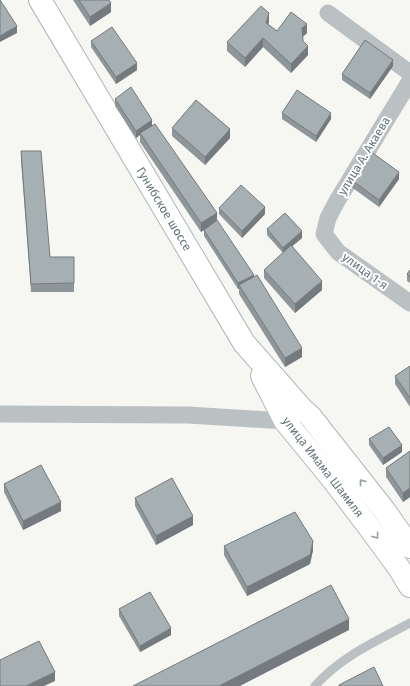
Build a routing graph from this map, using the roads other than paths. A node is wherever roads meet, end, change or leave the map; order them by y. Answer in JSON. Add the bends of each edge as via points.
{"nodes":[{"id":1,"x":40,"y":0,"type":"edge"},
{"id":2,"x":328,"y":13,"type":"dead end"},
{"id":3,"x":410,"y":73,"type":"edge"},
{"id":4,"x":410,"y":81,"type":"edge"},
{"id":5,"x":324,"y":234,"type":"joint"},
{"id":6,"x":410,"y":303,"type":"edge"},
{"id":7,"x":0,"y":414,"type":"edge"},
{"id":8,"x":294,"y":415,"type":"junction"},
{"id":9,"x":410,"y":548,"type":"edge"},
{"id":10,"x":406,"y":571,"type":"edge"},
{"id":11,"x":410,"y":623,"type":"edge"},
{"id":12,"x":315,"y":686,"type":"edge"}],
"edges":[{"from":1,"to":8,"type":"main road","name":"Гунибское шоссе","via":[[244,343]]},
{"from":2,"to":3,"type":"street"},
{"from":4,"to":5,"type":"street","name":"улица А. Акаева","via":[[337,201],[328,218]]},
{"from":5,"to":6,"type":"street","name":"улица 1-я","via":[[338,252]]},
{"from":7,"to":8,"type":"street"},
{"from":9,"to":8,"type":"main road","name":"улица Имама Шамиля","one_way":true,"via":[[380,504],[310,416]]},
{"from":8,"to":10,"type":"main road","name":"улица Имама Шамиля","one_way":true,"via":[[334,481]]},
{"from":11,"to":12,"type":"lane","via":[[356,652]]}]}
